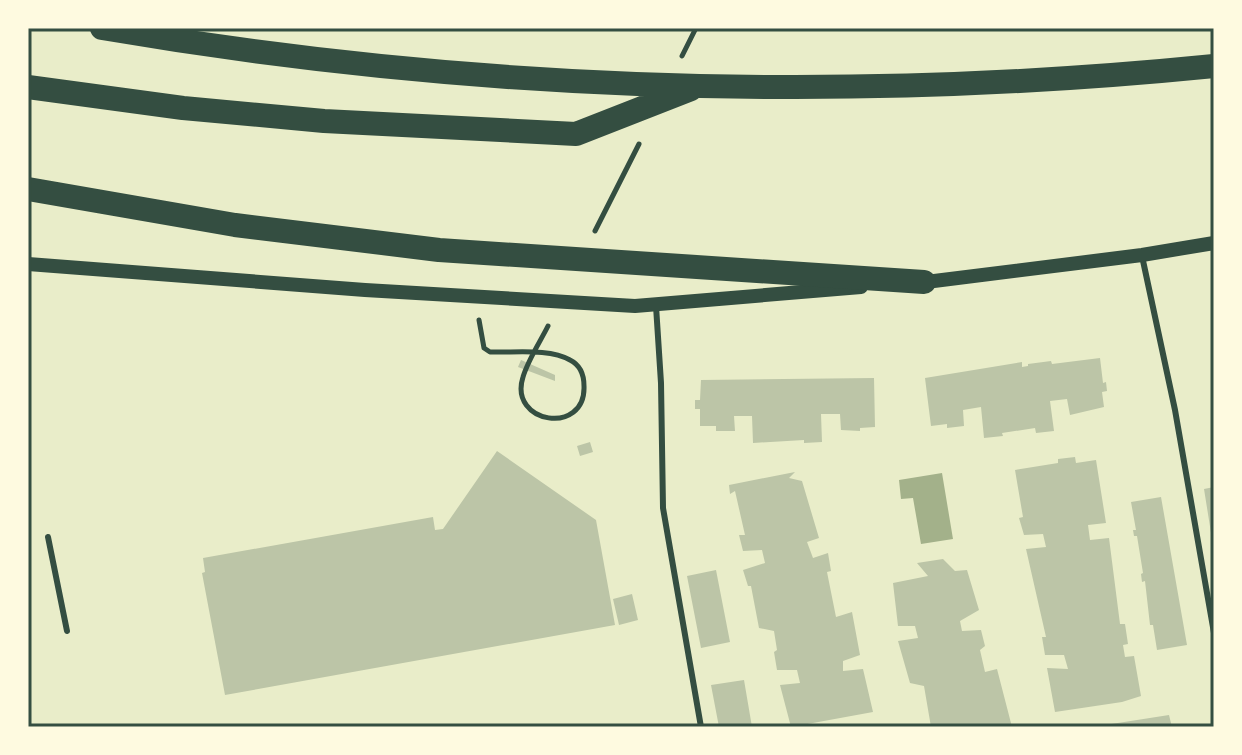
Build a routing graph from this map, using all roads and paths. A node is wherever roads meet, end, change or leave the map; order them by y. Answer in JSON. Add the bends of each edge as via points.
{"nodes":[{"id":1,"x":102,"y":28,"type":"edge"},
{"id":2,"x":696,"y":28,"type":"edge"},
{"id":3,"x":1214,"y":66,"type":"edge"},
{"id":4,"x":675,"y":70,"type":"dead end"},
{"id":5,"x":699,"y":86,"type":"junction"},
{"id":6,"x":28,"y":87,"type":"edge"},
{"id":7,"x":640,"y":140,"type":"dead end"},
{"id":8,"x":28,"y":189,"type":"edge"},
{"id":9,"x":592,"y":238,"type":"dead end"},
{"id":10,"x":1214,"y":243,"type":"edge"},
{"id":11,"x":1142,"y":255,"type":"junction"},
{"id":12,"x":28,"y":264,"type":"edge"},
{"id":13,"x":924,"y":282,"type":"junction"},
{"id":14,"x":656,"y":304,"type":"junction"},
{"id":15,"x":550,"y":322,"type":"dead end"},
{"id":16,"x":481,"y":335,"type":"dead end"},
{"id":17,"x":48,"y":537,"type":"dead end"},
{"id":18,"x":67,"y":631,"type":"dead end"},
{"id":19,"x":1214,"y":633,"type":"edge"},
{"id":20,"x":701,"y":727,"type":"edge"}],
"edges":[{"from":1,"to":5,"type":"highway","via":[[371,65]]},
{"from":2,"to":4,"type":"path"},
{"from":3,"to":5,"type":"highway","via":[[888,86]]},
{"from":5,"to":6,"type":"highway","via":[[576,134],[324,121]]},
{"from":7,"to":9,"type":"path"},
{"from":8,"to":13,"type":"highway","via":[[235,225],[409,247]]},
{"from":10,"to":11,"type":"street"},
{"from":11,"to":13,"type":"street"},
{"from":11,"to":19,"type":"lane"},
{"from":12,"to":14,"type":"street","via":[[365,290]]},
{"from":13,"to":14,"type":"street"},
{"from":14,"to":20,"type":"lane","via":[[663,508]]},
{"from":15,"to":16,"type":"path","via":[[543,336],[536,350],[529,364],[522,378],[521,393],[535,413],[551,419],[567,416],[584,395],[584,375],[573,361],[556,354],[543,354],[530,354],[490,352]]},
{"from":17,"to":18,"type":"lane"}]}
